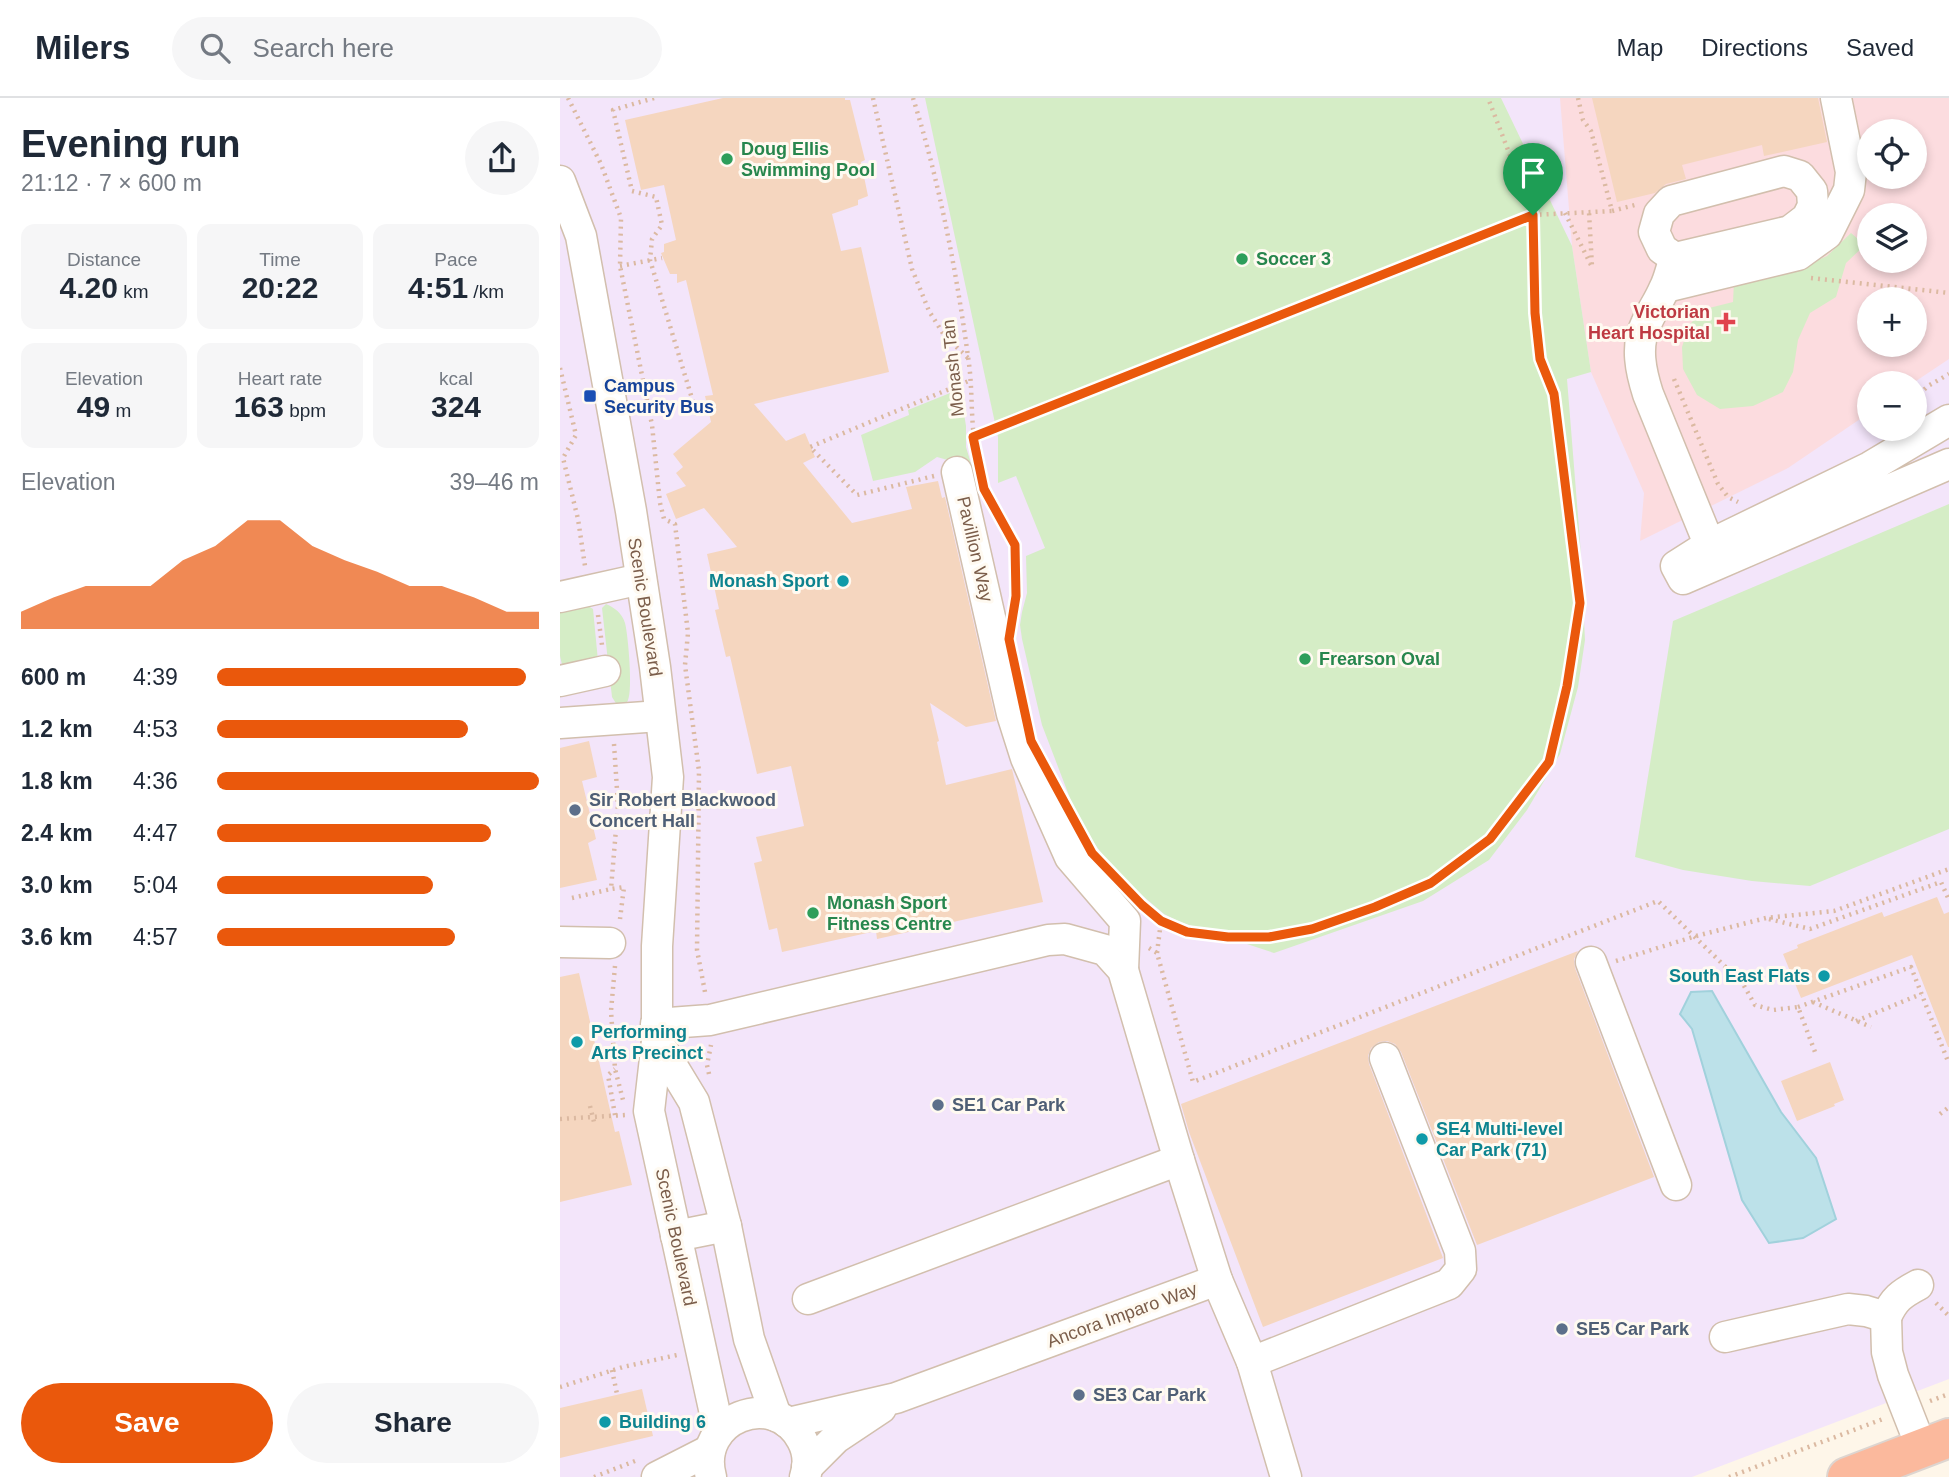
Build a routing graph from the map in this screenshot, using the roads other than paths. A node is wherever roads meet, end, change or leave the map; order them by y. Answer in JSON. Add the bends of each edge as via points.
{"nodes":[{"id":1,"x":1836,"y":98,"type":"edge"},
{"id":2,"x":560,"y":181,"type":"edge"},
{"id":3,"x":1827,"y":205,"type":"junction"},
{"id":4,"x":1675,"y":258,"type":"junction"},
{"id":5,"x":1666,"y":287,"type":"junction"},
{"id":6,"x":1949,"y":402,"type":"edge"},
{"id":7,"x":1949,"y":420,"type":"edge"},
{"id":8,"x":1899,"y":448,"type":"junction"},
{"id":9,"x":1949,"y":464,"type":"edge"},
{"id":10,"x":968,"y":468,"type":"road end"},
{"id":11,"x":1713,"y":555,"type":"junction"},
{"id":12,"x":641,"y":579,"type":"junction"},
{"id":13,"x":560,"y":597,"type":"edge"},
{"id":14,"x":605,"y":671,"type":"dead end"},
{"id":15,"x":560,"y":681,"type":"edge"},
{"id":16,"x":660,"y":716,"type":"junction"},
{"id":17,"x":560,"y":723,"type":"edge"},
{"id":18,"x":560,"y":942,"type":"edge"},
{"id":19,"x":610,"y":943,"type":"dead end"},
{"id":20,"x":1591,"y":962,"type":"road end"},
{"id":21,"x":1122,"y":970,"type":"junction"},
{"id":22,"x":656,"y":1032,"type":"junction"},
{"id":23,"x":1385,"y":1058,"type":"dead end"},
{"id":24,"x":1179,"y":1160,"type":"junction"},
{"id":25,"x":1676,"y":1185,"type":"dead end"},
{"id":26,"x":726,"y":1226,"type":"junction"},
{"id":27,"x":676,"y":1236,"type":"junction"},
{"id":28,"x":1217,"y":1280,"type":"junction"},
{"id":29,"x":1918,"y":1285,"type":"dead end"},
{"id":30,"x":808,"y":1298,"type":"dead end"},
{"id":31,"x":1886,"y":1317,"type":"junction"},
{"id":32,"x":1725,"y":1337,"type":"dead end"},
{"id":33,"x":1252,"y":1362,"type":"junction"},
{"id":34,"x":896,"y":1398,"type":"junction"},
{"id":35,"x":782,"y":1419,"type":"junction"},
{"id":36,"x":1935,"y":1444,"type":"edge"},
{"id":37,"x":713,"y":1453,"type":"edge"},
{"id":38,"x":806,"y":1472,"type":"edge"},
{"id":39,"x":657,"y":1477,"type":"edge"},
{"id":40,"x":1286,"y":1477,"type":"edge"},
{"id":41,"x":1847,"y":1477,"type":"edge"}],
"edges":[{"from":1,"to":3,"type":"street","via":[[1851,172],[1849,190]]},
{"from":2,"to":12,"type":"street","name":"Scenic Boulevard","via":[[581,236]]},
{"from":3,"to":4,"type":"street","via":[[1790,231]]},
{"from":3,"to":4,"type":"street","via":[[1800,176],[1784,172],[1671,201],[1659,214],[1654,232],[1662,249]]},
{"from":3,"to":5,"type":"street","via":[[1827,234],[1798,255]]},
{"from":4,"to":5,"type":"street"},
{"from":5,"to":11,"type":"street","via":[[1642,334],[1641,370]]},
{"from":6,"to":8,"type":"street"},
{"from":7,"to":8,"type":"street"},
{"from":8,"to":11,"type":"street"},
{"from":9,"to":11,"type":"street"},
{"from":10,"to":21,"type":"street","name":"Pavillion Way","via":[[1012,714],[1070,858],[1125,920]]},
{"from":12,"to":13,"type":"street"},
{"from":12,"to":16,"type":"street","name":"Scenic Boulevard"},
{"from":14,"to":15,"type":"street"},
{"from":16,"to":17,"type":"street"},
{"from":16,"to":22,"type":"street","name":"Scenic Boulevard","via":[[668,778]]},
{"from":18,"to":19,"type":"street"},
{"from":20,"to":25,"type":"street"},
{"from":21,"to":22,"type":"street","via":[[1105,950],[1065,939],[1048,940]]},
{"from":21,"to":24,"type":"street","name":"Ancora Imparo Way"},
{"from":22,"to":26,"type":"street","via":[[694,1102]]},
{"from":22,"to":27,"type":"street","name":"Scenic Boulevard","via":[[649,1111]]},
{"from":23,"to":33,"type":"street","via":[[1460,1251],[1461,1269],[1449,1284]]},
{"from":24,"to":28,"type":"street","name":"Ancora Imparo Way"},
{"from":24,"to":30,"type":"street"},
{"from":26,"to":27,"type":"street"},
{"from":26,"to":35,"type":"street","via":[[749,1339]]},
{"from":27,"to":37,"type":"street","name":"Scenic Boulevard"},
{"from":28,"to":33,"type":"street"},
{"from":28,"to":34,"type":"street","name":"Ancora Imparo Way"},
{"from":29,"to":31,"type":"street","via":[[1892,1303]]},
{"from":31,"to":32,"type":"street","via":[[1848,1309]]},
{"from":31,"to":36,"type":"street","via":[[1887,1352],[1906,1410]]},
{"from":33,"to":40,"type":"street"},
{"from":34,"to":35,"type":"street","name":"Ancora Imparo Way"},
{"from":34,"to":38,"type":"street","name":"Ancora Imparo Way","via":[[836,1438]]},
{"from":35,"to":37,"type":"street","name":"Ancora Imparo Way","via":[[760,1412],[730,1421]]},
{"from":35,"to":38,"type":"street","via":[[805,1445]]},
{"from":36,"to":41,"type":"highway"},
{"from":37,"to":39,"type":"street"}]}
